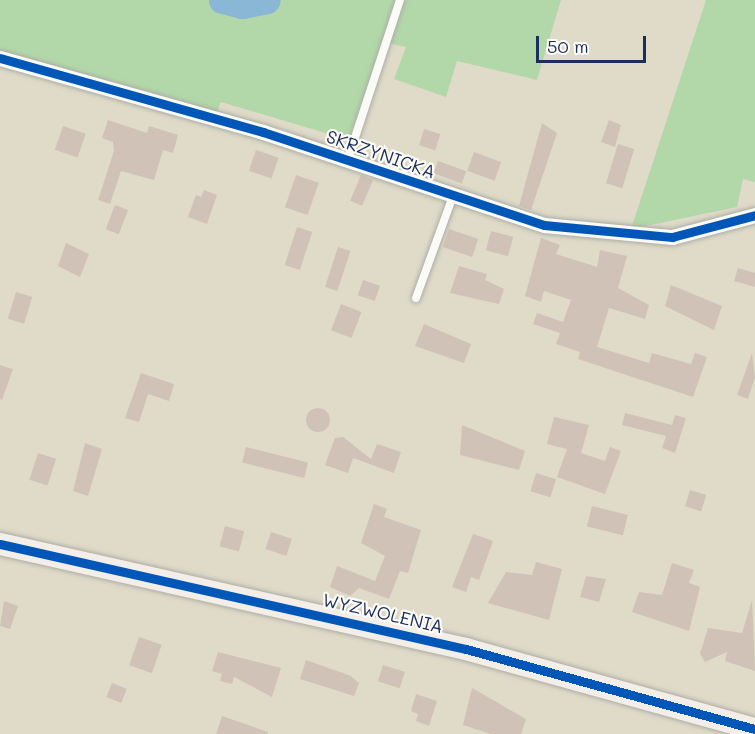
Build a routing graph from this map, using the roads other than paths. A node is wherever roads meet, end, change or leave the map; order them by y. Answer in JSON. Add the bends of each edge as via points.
{"nodes":[{"id":1,"x":400,"y":0,"type":"edge"},
{"id":2,"x":0,"y":58,"type":"edge"},
{"id":3,"x":348,"y":159,"type":"junction"},
{"id":4,"x":453,"y":196,"type":"junction"},
{"id":5,"x":755,"y":216,"type":"edge"},
{"id":6,"x":416,"y":298,"type":"dead end"},
{"id":7,"x":0,"y":544,"type":"edge"},
{"id":8,"x":755,"y":729,"type":"edge"}],
"edges":[{"from":1,"to":3,"type":"lane"},
{"from":2,"to":3,"type":"street","name":"SKRZYNICKA"},
{"from":3,"to":4,"type":"street","name":"SKRZYNICKA"},
{"from":4,"to":5,"type":"street","name":"SKRZYNICKA","via":[[544,225],[645,237],[672,237]]},
{"from":4,"to":6,"type":"lane"},
{"from":7,"to":8,"type":"street","name":"WYZWOLENIA","via":[[466,648]]}]}
